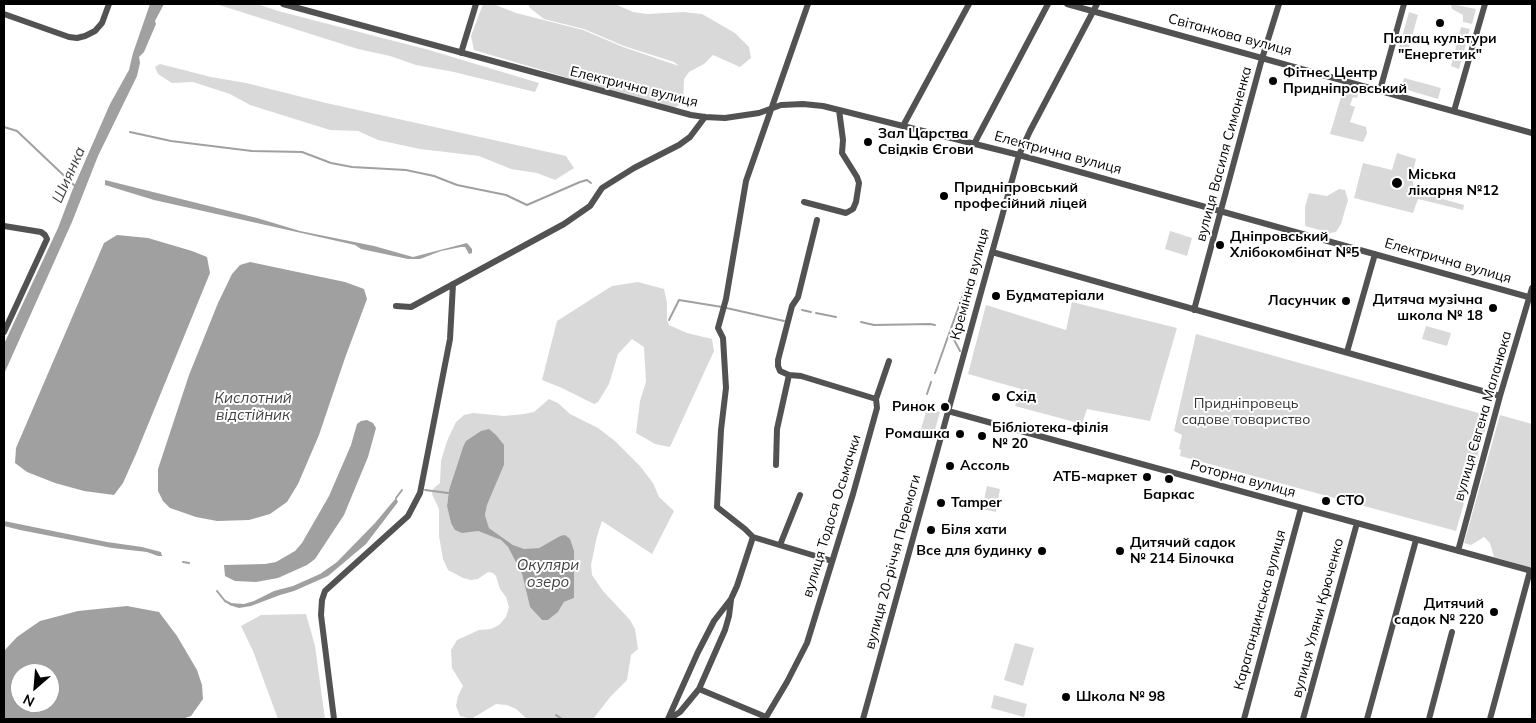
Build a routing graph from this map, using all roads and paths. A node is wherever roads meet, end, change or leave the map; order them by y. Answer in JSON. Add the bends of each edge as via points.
{"nodes":[{"id":1,"x":109,"y":4,"type":"edge"},
{"id":2,"x":283,"y":4,"type":"edge"},
{"id":3,"x":476,"y":4,"type":"edge"},
{"id":4,"x":808,"y":4,"type":"edge"},
{"id":5,"x":969,"y":4,"type":"edge"},
{"id":6,"x":1048,"y":4,"type":"edge"},
{"id":7,"x":1067,"y":4,"type":"edge"},
{"id":8,"x":1097,"y":4,"type":"edge"},
{"id":9,"x":1279,"y":4,"type":"edge"},
{"id":10,"x":1404,"y":4,"type":"edge"},
{"id":11,"x":1484,"y":4,"type":"edge"},
{"id":12,"x":1094,"y":11,"type":"junction"},
{"id":13,"x":4,"y":14,"type":"edge"},
{"id":14,"x":461,"y":53,"type":"junction"},
{"id":15,"x":1263,"y":57,"type":"junction"},
{"id":16,"x":1380,"y":90,"type":"junction"},
{"id":17,"x":771,"y":108,"type":"junction"},
{"id":18,"x":839,"y":110,"type":"junction"},
{"id":19,"x":1454,"y":111,"type":"junction"},
{"id":20,"x":705,"y":117,"type":"junction"},
{"id":21,"x":903,"y":126,"type":"junction"},
{"id":22,"x":1532,"y":133,"type":"edge"},
{"id":23,"x":974,"y":144,"type":"junction"},
{"id":24,"x":1019,"y":155,"type":"junction"},
{"id":25,"x":804,"y":202,"type":"dead end"},
{"id":26,"x":1221,"y":211,"type":"junction"},
{"id":27,"x":817,"y":220,"type":"dead end"},
{"id":28,"x":4,"y":226,"type":"edge"},
{"id":29,"x":992,"y":252,"type":"junction"},
{"id":30,"x":1375,"y":254,"type":"junction"},
{"id":31,"x":453,"y":284,"type":"junction"},
{"id":32,"x":1532,"y":288,"type":"edge"},
{"id":33,"x":1531,"y":297,"type":"edge"},
{"id":34,"x":396,"y":306,"type":"dead end"},
{"id":35,"x":1194,"y":310,"type":"junction"},
{"id":36,"x":4,"y":332,"type":"edge"},
{"id":37,"x":1347,"y":352,"type":"junction"},
{"id":38,"x":889,"y":361,"type":"dead end"},
{"id":39,"x":789,"y":375,"type":"junction"},
{"id":40,"x":1500,"y":396,"type":"junction"},
{"id":41,"x":876,"y":398,"type":"junction"},
{"id":42,"x":948,"y":411,"type":"junction"},
{"id":43,"x":776,"y":465,"type":"dead end"},
{"id":44,"x":800,"y":495,"type":"dead end"},
{"id":45,"x":1301,"y":508,"type":"junction"},
{"id":46,"x":1357,"y":523,"type":"junction"},
{"id":47,"x":754,"y":537,"type":"junction"},
{"id":48,"x":1416,"y":540,"type":"junction"},
{"id":49,"x":780,"y":545,"type":"junction"},
{"id":50,"x":1458,"y":551,"type":"junction"},
{"id":51,"x":832,"y":561,"type":"junction"},
{"id":52,"x":1531,"y":571,"type":"edge"},
{"id":53,"x":731,"y":599,"type":"junction"},
{"id":54,"x":1452,"y":632,"type":"dead end"},
{"id":55,"x":700,"y":689,"type":"junction"},
{"id":56,"x":766,"y":718,"type":"edge"},
{"id":57,"x":334,"y":719,"type":"edge"},
{"id":58,"x":669,"y":719,"type":"edge"},
{"id":59,"x":863,"y":719,"type":"edge"},
{"id":60,"x":1244,"y":719,"type":"edge"},
{"id":61,"x":1303,"y":719,"type":"edge"},
{"id":62,"x":1367,"y":719,"type":"edge"},
{"id":63,"x":1428,"y":719,"type":"edge"},
{"id":64,"x":1490,"y":719,"type":"edge"}],
"edges":[{"from":1,"to":13,"type":"street","via":[[102,23],[77,38]]},
{"from":2,"to":14,"type":"street","name":"Електрична вулиця"},
{"from":3,"to":14,"type":"street"},
{"from":4,"to":17,"type":"street"},
{"from":5,"to":21,"type":"street"},
{"from":6,"to":23,"type":"street"},
{"from":7,"to":12,"type":"street","name":"Світанкова вулиця"},
{"from":8,"to":12,"type":"street","name":"Кремінна вулиця"},
{"from":9,"to":15,"type":"street","name":"вулиця Василя Симоненка"},
{"from":10,"to":16,"type":"street"},
{"from":11,"to":19,"type":"street"},
{"from":12,"to":15,"type":"street","name":"Світанкова вулиця"},
{"from":12,"to":24,"type":"street","name":"Кремінна вулиця"},
{"from":14,"to":20,"type":"street","name":"Електрична вулиця","via":[[672,111]]},
{"from":15,"to":16,"type":"street","name":"Світанкова вулиця"},
{"from":15,"to":26,"type":"street","name":"вулиця Василя Симоненка"},
{"from":16,"to":19,"type":"street","name":"Світанкова вулиця"},
{"from":17,"to":18,"type":"street","name":"Електрична вулиця","via":[[804,104]]},
{"from":17,"to":20,"type":"street","name":"Електрична вулиця","via":[[745,116]]},
{"from":17,"to":47,"type":"street","via":[[746,181],[718,328],[723,338],[726,388],[717,507]]},
{"from":18,"to":21,"type":"street","name":"Електрична вулиця"},
{"from":18,"to":25,"type":"street","via":[[842,153],[859,184],[856,202],[846,213]]},
{"from":19,"to":22,"type":"street","name":"Світанкова вулиця"},
{"from":20,"to":31,"type":"street","via":[[690,137],[602,188],[590,206],[564,224]]},
{"from":21,"to":23,"type":"street","name":"Електрична вулиця"},
{"from":23,"to":24,"type":"street","name":"Електрична вулиця"},
{"from":24,"to":26,"type":"street","name":"Електрична вулиця"},
{"from":24,"to":29,"type":"street","name":"Кремінна вулиця"},
{"from":26,"to":30,"type":"street","name":"Електрична вулиця"},
{"from":26,"to":35,"type":"street","name":"вулиця Василя Симоненка"},
{"from":27,"to":39,"type":"street","via":[[778,360],[780,372]]},
{"from":28,"to":36,"type":"street","via":[[41,232],[47,239]]},
{"from":29,"to":35,"type":"street"},
{"from":29,"to":42,"type":"street","name":"Кремінна вулиця"},
{"from":30,"to":33,"type":"street","name":"Електрична вулиця"},
{"from":30,"to":37,"type":"street"},
{"from":31,"to":34,"type":"street","via":[[411,307]]},
{"from":31,"to":57,"type":"street","via":[[450,339],[420,493],[408,516],[325,591],[322,600]]},
{"from":32,"to":33,"type":"street","name":"вулиця Євгена Маланюка"},
{"from":33,"to":40,"type":"street","name":"вулиця Євгена Маланюка"},
{"from":35,"to":37,"type":"street"},
{"from":37,"to":40,"type":"street"},
{"from":38,"to":41,"type":"street","name":"вулиця Тодося Осьмачки"},
{"from":39,"to":41,"type":"street"},
{"from":39,"to":43,"type":"street","via":[[777,429]]},
{"from":40,"to":50,"type":"street","name":"вулиця Євгена Маланюка"},
{"from":41,"to":51,"type":"street","name":"вулиця Тодося Осьмачки","via":[[875,418]]},
{"from":42,"to":45,"type":"street","name":"Роторна вулиця"},
{"from":42,"to":59,"type":"street","name":"вулиця 20-річчя Перемоги"},
{"from":44,"to":49,"type":"street"},
{"from":45,"to":46,"type":"street","name":"Роторна вулиця"},
{"from":45,"to":60,"type":"street","name":"Карагандинська вулиця"},
{"from":46,"to":48,"type":"street","name":"Роторна вулиця"},
{"from":46,"to":61,"type":"street","name":"вулиця Уляни Крюченко"},
{"from":47,"to":49,"type":"street"},
{"from":47,"to":53,"type":"street"},
{"from":48,"to":50,"type":"street","name":"Роторна вулиця"},
{"from":48,"to":62,"type":"street"},
{"from":49,"to":51,"type":"street"},
{"from":50,"to":52,"type":"street","name":"Роторна вулиця"},
{"from":51,"to":56,"type":"street","name":"вулиця Тодося Осьмачки","via":[[807,642]]},
{"from":52,"to":64,"type":"street"},
{"from":53,"to":55,"type":"street","via":[[725,630]]},
{"from":53,"to":58,"type":"street","via":[[714,620]]},
{"from":54,"to":63,"type":"street"},
{"from":55,"to":56,"type":"street"},
{"from":55,"to":58,"type":"street","via":[[680,712]]}]}
